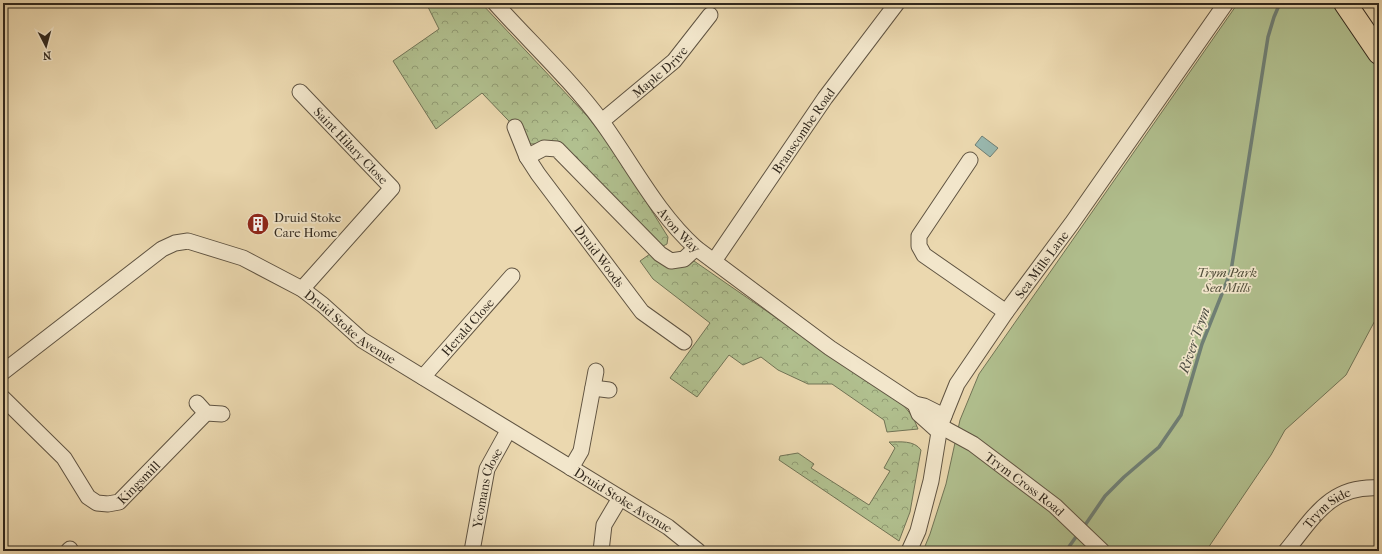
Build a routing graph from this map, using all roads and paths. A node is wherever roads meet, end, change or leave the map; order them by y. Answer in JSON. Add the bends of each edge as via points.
{"nodes":[{"id":1,"x":494,"y":3,"type":"edge"},
{"id":2,"x":897,"y":3,"type":"edge"},
{"id":3,"x":1226,"y":3,"type":"edge"},
{"id":4,"x":1345,"y":3,"type":"edge"},
{"id":5,"x":1362,"y":3,"type":"edge"},
{"id":6,"x":710,"y":15,"type":"dead end"},
{"id":7,"x":1379,"y":28,"type":"edge"},
{"id":8,"x":1379,"y":53,"type":"edge"},
{"id":9,"x":300,"y":92,"type":"dead end"},
{"id":10,"x":602,"y":121,"type":"junction"},
{"id":11,"x":515,"y":127,"type":"dead end"},
{"id":12,"x":527,"y":157,"type":"junction"},
{"id":13,"x":962,"y":164,"type":"dead end"},
{"id":14,"x":696,"y":248,"type":"junction"},
{"id":15,"x":714,"y":261,"type":"junction"},
{"id":16,"x":511,"y":275,"type":"dead end"},
{"id":17,"x":302,"y":289,"type":"junction"},
{"id":18,"x":1006,"y":312,"type":"junction"},
{"id":19,"x":684,"y":342,"type":"dead end"},
{"id":20,"x":596,"y":371,"type":"dead end"},
{"id":21,"x":3,"y":372,"type":"edge"},
{"id":22,"x":423,"y":377,"type":"junction"},
{"id":23,"x":593,"y":388,"type":"junction"},
{"id":24,"x":609,"y":390,"type":"dead end"},
{"id":25,"x":3,"y":398,"type":"edge"},
{"id":26,"x":222,"y":414,"type":"dead end"},
{"id":27,"x":941,"y":425,"type":"junction"},
{"id":28,"x":508,"y":431,"type":"junction"},
{"id":29,"x":571,"y":468,"type":"junction"},
{"id":30,"x":1379,"y":488,"type":"edge"},
{"id":31,"x":620,"y":498,"type":"junction"},
{"id":32,"x":468,"y":548,"type":"edge"},
{"id":33,"x":601,"y":551,"type":"edge"},
{"id":34,"x":698,"y":551,"type":"edge"},
{"id":35,"x":909,"y":551,"type":"edge"},
{"id":36,"x":1102,"y":551,"type":"edge"},
{"id":37,"x":1286,"y":551,"type":"edge"}],
"edges":[{"from":1,"to":10,"type":"street","name":"Avon Way"},
{"from":2,"to":15,"type":"street","name":"Branscombe Road","via":[[825,98]]},
{"from":3,"to":18,"type":"street","name":"Sea Mills Lane","via":[[1072,223]]},
{"from":4,"to":8,"type":"highway"},
{"from":5,"to":7,"type":"highway"},
{"from":6,"to":10,"type":"street","name":"Maple Drive","via":[[674,61]]},
{"from":9,"to":17,"type":"street","name":"Saint Hilary Close","via":[[392,188]]},
{"from":10,"to":14,"type":"street","name":"Avon Way","via":[[661,211]]},
{"from":11,"to":12,"type":"street","name":"Druid Woods"},
{"from":12,"to":14,"type":"street","via":[[544,148],[557,149],[660,254],[671,261],[684,259]]},
{"from":12,"to":19,"type":"street","name":"Druid Woods","via":[[642,312]]},
{"from":13,"to":18,"type":"street","via":[[919,236],[919,246],[924,255]]},
{"from":14,"to":15,"type":"street","name":"Avon Way"},
{"from":15,"to":27,"type":"street","name":"Avon Way","via":[[830,348],[915,404],[924,406]]},
{"from":16,"to":22,"type":"street","name":"Herald Close"},
{"from":17,"to":21,"type":"street","name":"Druid Stoke Avenue","via":[[244,258],[188,241],[176,243],[162,250]]},
{"from":17,"to":22,"type":"street","name":"Druid Stoke Avenue","via":[[362,340]]},
{"from":18,"to":27,"type":"street","name":"Sea Mills Lane","via":[[957,384]]},
{"from":20,"to":23,"type":"street"},
{"from":22,"to":28,"type":"street","name":"Druid Stoke Avenue"},
{"from":23,"to":24,"type":"street"},
{"from":23,"to":29,"type":"street","via":[[581,451]]},
{"from":25,"to":26,"type":"street","name":"Kingsmill","via":[[64,458],[88,497],[97,503],[108,504],[119,502],[202,408]]},
{"from":27,"to":35,"type":"street","name":"Sea Mills Lane","via":[[918,531]]},
{"from":27,"to":36,"type":"street","name":"Trym Cross Road","via":[[974,444],[1055,506]]},
{"from":28,"to":29,"type":"street","name":"Druid Stoke Avenue"},
{"from":28,"to":32,"type":"street","name":"Yeomans Close","via":[[487,469]]},
{"from":29,"to":31,"type":"street","name":"Druid Stoke Avenue"},
{"from":30,"to":37,"type":"street","name":"Trym Side","via":[[1352,489],[1339,494],[1320,510]]},
{"from":31,"to":33,"type":"street","via":[[604,525]]},
{"from":31,"to":34,"type":"street","name":"Druid Stoke Avenue","via":[[668,527]]}]}
